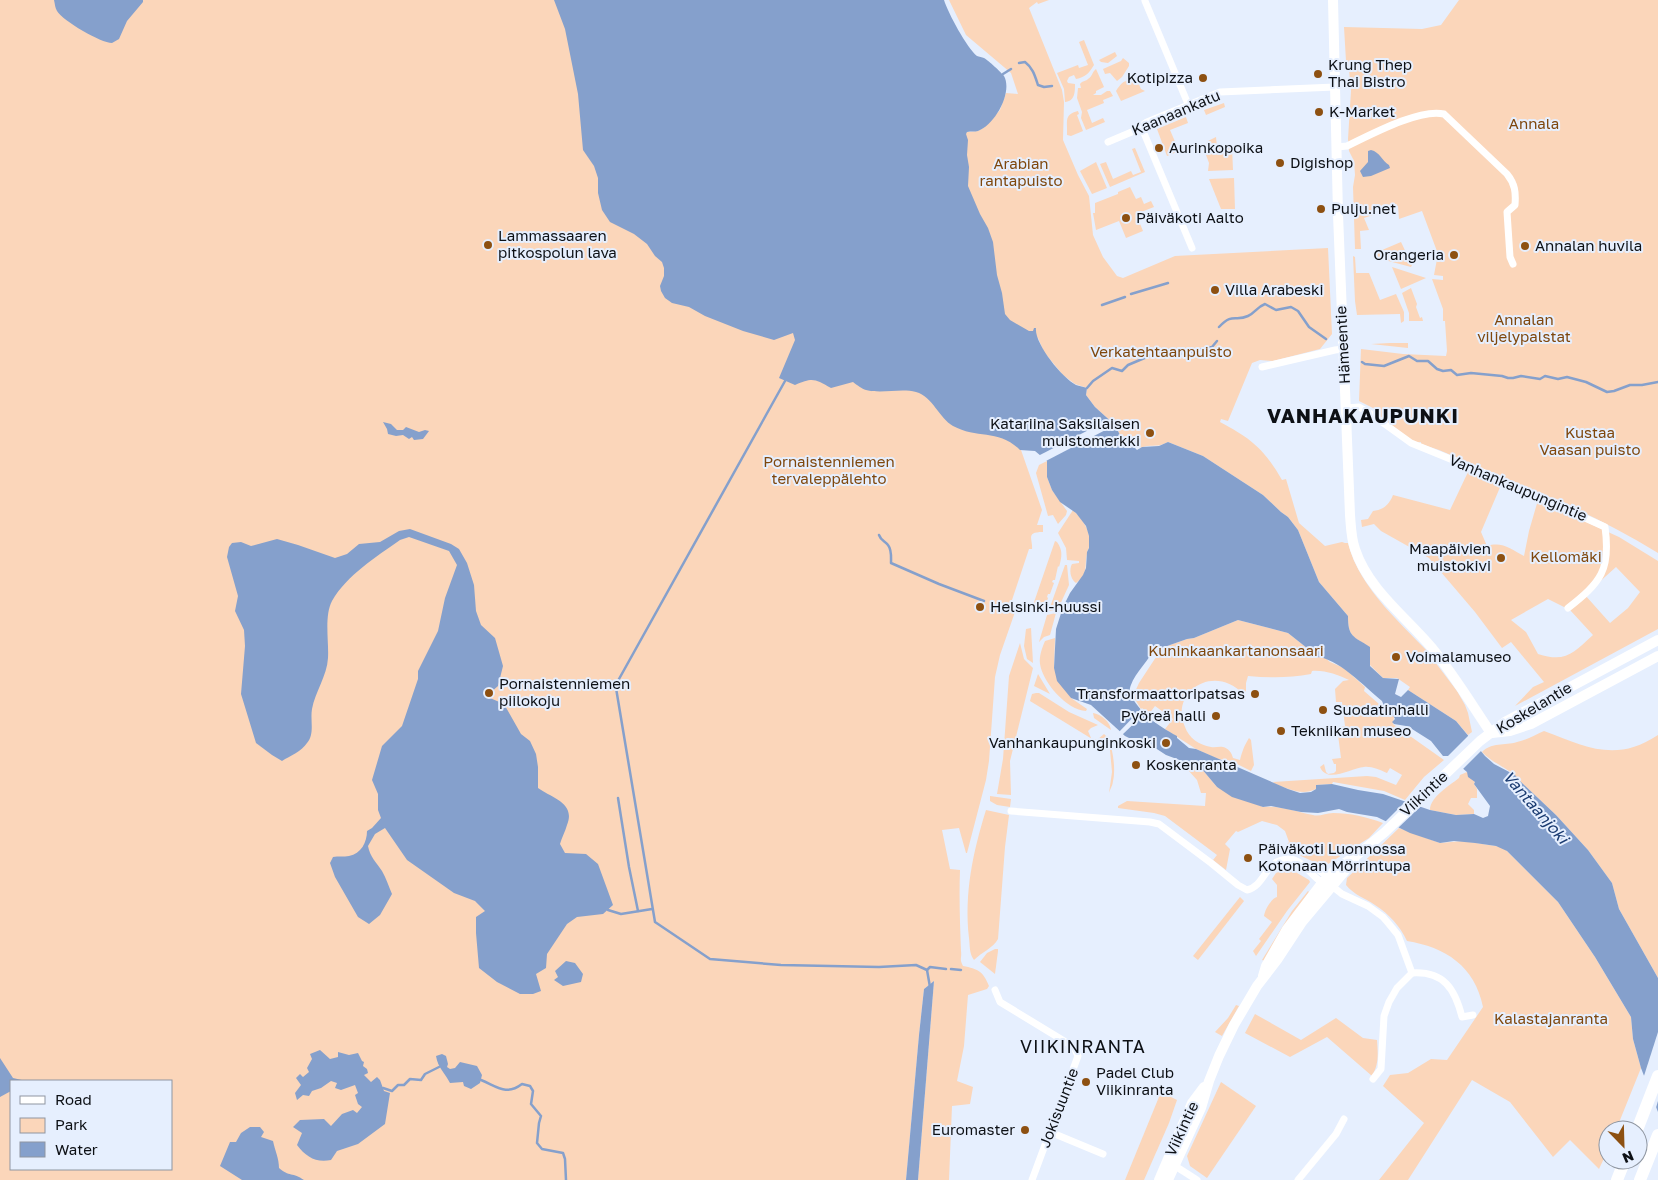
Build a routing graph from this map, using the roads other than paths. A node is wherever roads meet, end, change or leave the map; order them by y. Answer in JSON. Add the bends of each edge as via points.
{"nodes":[{"id":1,"x":1333,"y":0,"type":"edge"},
{"id":2,"x":1145,"y":1,"type":"edge"},
{"id":3,"x":1335,"y":87,"type":"junction"},
{"id":4,"x":1188,"y":104,"type":"junction"},
{"id":5,"x":1141,"y":126,"type":"junction"},
{"id":6,"x":1108,"y":142,"type":"dead end"},
{"id":7,"x":1337,"y":147,"type":"junction"},
{"id":8,"x":1192,"y":248,"type":"dead end"},
{"id":9,"x":1512,"y":264,"type":"dead end"},
{"id":10,"x":1343,"y":349,"type":"junction"},
{"id":11,"x":1262,"y":367,"type":"dead end"},
{"id":12,"x":1346,"y":408,"type":"junction"},
{"id":13,"x":1568,"y":608,"type":"dead end"},
{"id":14,"x":1658,"y":640,"type":"edge"},
{"id":15,"x":1658,"y":656,"type":"edge"},
{"id":16,"x":1491,"y":733,"type":"junction"},
{"id":17,"x":1011,"y":811,"type":"dead end"},
{"id":18,"x":1327,"y":882,"type":"junction"},
{"id":19,"x":1412,"y":972,"type":"junction"},
{"id":20,"x":995,"y":990,"type":"dead end"},
{"id":21,"x":1473,"y":1015,"type":"dead end"},
{"id":22,"x":1658,"y":1076,"type":"edge"},
{"id":23,"x":1373,"y":1079,"type":"dead end"},
{"id":24,"x":1344,"y":1119,"type":"dead end"},
{"id":25,"x":1642,"y":1120,"type":"edge"},
{"id":26,"x":1050,"y":1132,"type":"junction"},
{"id":27,"x":1658,"y":1136,"type":"edge"},
{"id":28,"x":1103,"y":1154,"type":"dead end"},
{"id":29,"x":1171,"y":1164,"type":"junction"},
{"id":30,"x":1032,"y":1180,"type":"edge"},
{"id":31,"x":1159,"y":1180,"type":"edge"},
{"id":32,"x":1168,"y":1180,"type":"edge"},
{"id":33,"x":1198,"y":1180,"type":"edge"},
{"id":34,"x":1298,"y":1180,"type":"edge"},
{"id":35,"x":1640,"y":1180,"type":"edge"}],
"edges":[{"from":1,"to":3,"type":"main road","name":"Hämeentie"},
{"from":2,"to":4,"type":"street"},
{"from":3,"to":4,"type":"street","name":"Kaanaankatu","via":[[1220,92]]},
{"from":3,"to":7,"type":"main road","name":"Hämeentie"},
{"from":4,"to":5,"type":"street","name":"Kaanaankatu"},
{"from":5,"to":6,"type":"street","name":"Kaanaankatu"},
{"from":5,"to":8,"type":"street"},
{"from":7,"to":9,"type":"street","via":[[1415,116],[1444,114],[1513,181],[1515,205],[1507,212]]},
{"from":7,"to":10,"type":"main road","name":"Hämeentie"},
{"from":10,"to":11,"type":"street"},
{"from":10,"to":12,"type":"main road","name":"Hämeentie"},
{"from":12,"to":13,"type":"street","name":"Vanhankaupungintie","via":[[1358,407],[1411,443],[1605,527],[1606,566],[1590,589]]},
{"from":12,"to":16,"type":"main road","name":"Hämeentie","via":[[1351,533],[1358,557],[1373,583],[1454,677]]},
{"from":14,"to":16,"type":"main road","name":"Koskelantie","via":[[1505,722]]},
{"from":15,"to":16,"type":"main road","name":"Koskelantie","via":[[1531,724]]},
{"from":16,"to":18,"type":"main road","name":"Viikintie","via":[[1385,832],[1336,869]]},
{"from":17,"to":18,"type":"street","via":[[1159,824],[1247,890],[1256,886],[1273,864],[1283,859],[1314,867]]},
{"from":18,"to":19,"type":"street","via":[[1348,898],[1375,911],[1389,924],[1398,935]]},
{"from":18,"to":29,"type":"main road","name":"Viikintie","via":[[1234,1025],[1208,1080],[1192,1103]]},
{"from":19,"to":21,"type":"street","via":[[1428,973],[1446,983],[1456,997],[1462,1017]]},
{"from":19,"to":23,"type":"street","via":[[1389,1002],[1384,1016],[1381,1069]]},
{"from":20,"to":26,"type":"street","name":"Jokisuuntie","via":[[1002,1004],[1078,1052]]},
{"from":22,"to":25,"type":"highway"},
{"from":24,"to":34,"type":"street","via":[[1336,1134]]},
{"from":26,"to":28,"type":"street"},
{"from":26,"to":30,"type":"street","name":"Jokisuuntie"},
{"from":27,"to":35,"type":"highway"},
{"from":29,"to":31,"type":"main road","name":"Viikintie"},
{"from":29,"to":32,"type":"main road","name":"Viikintie"},
{"from":29,"to":33,"type":"street"}]}
